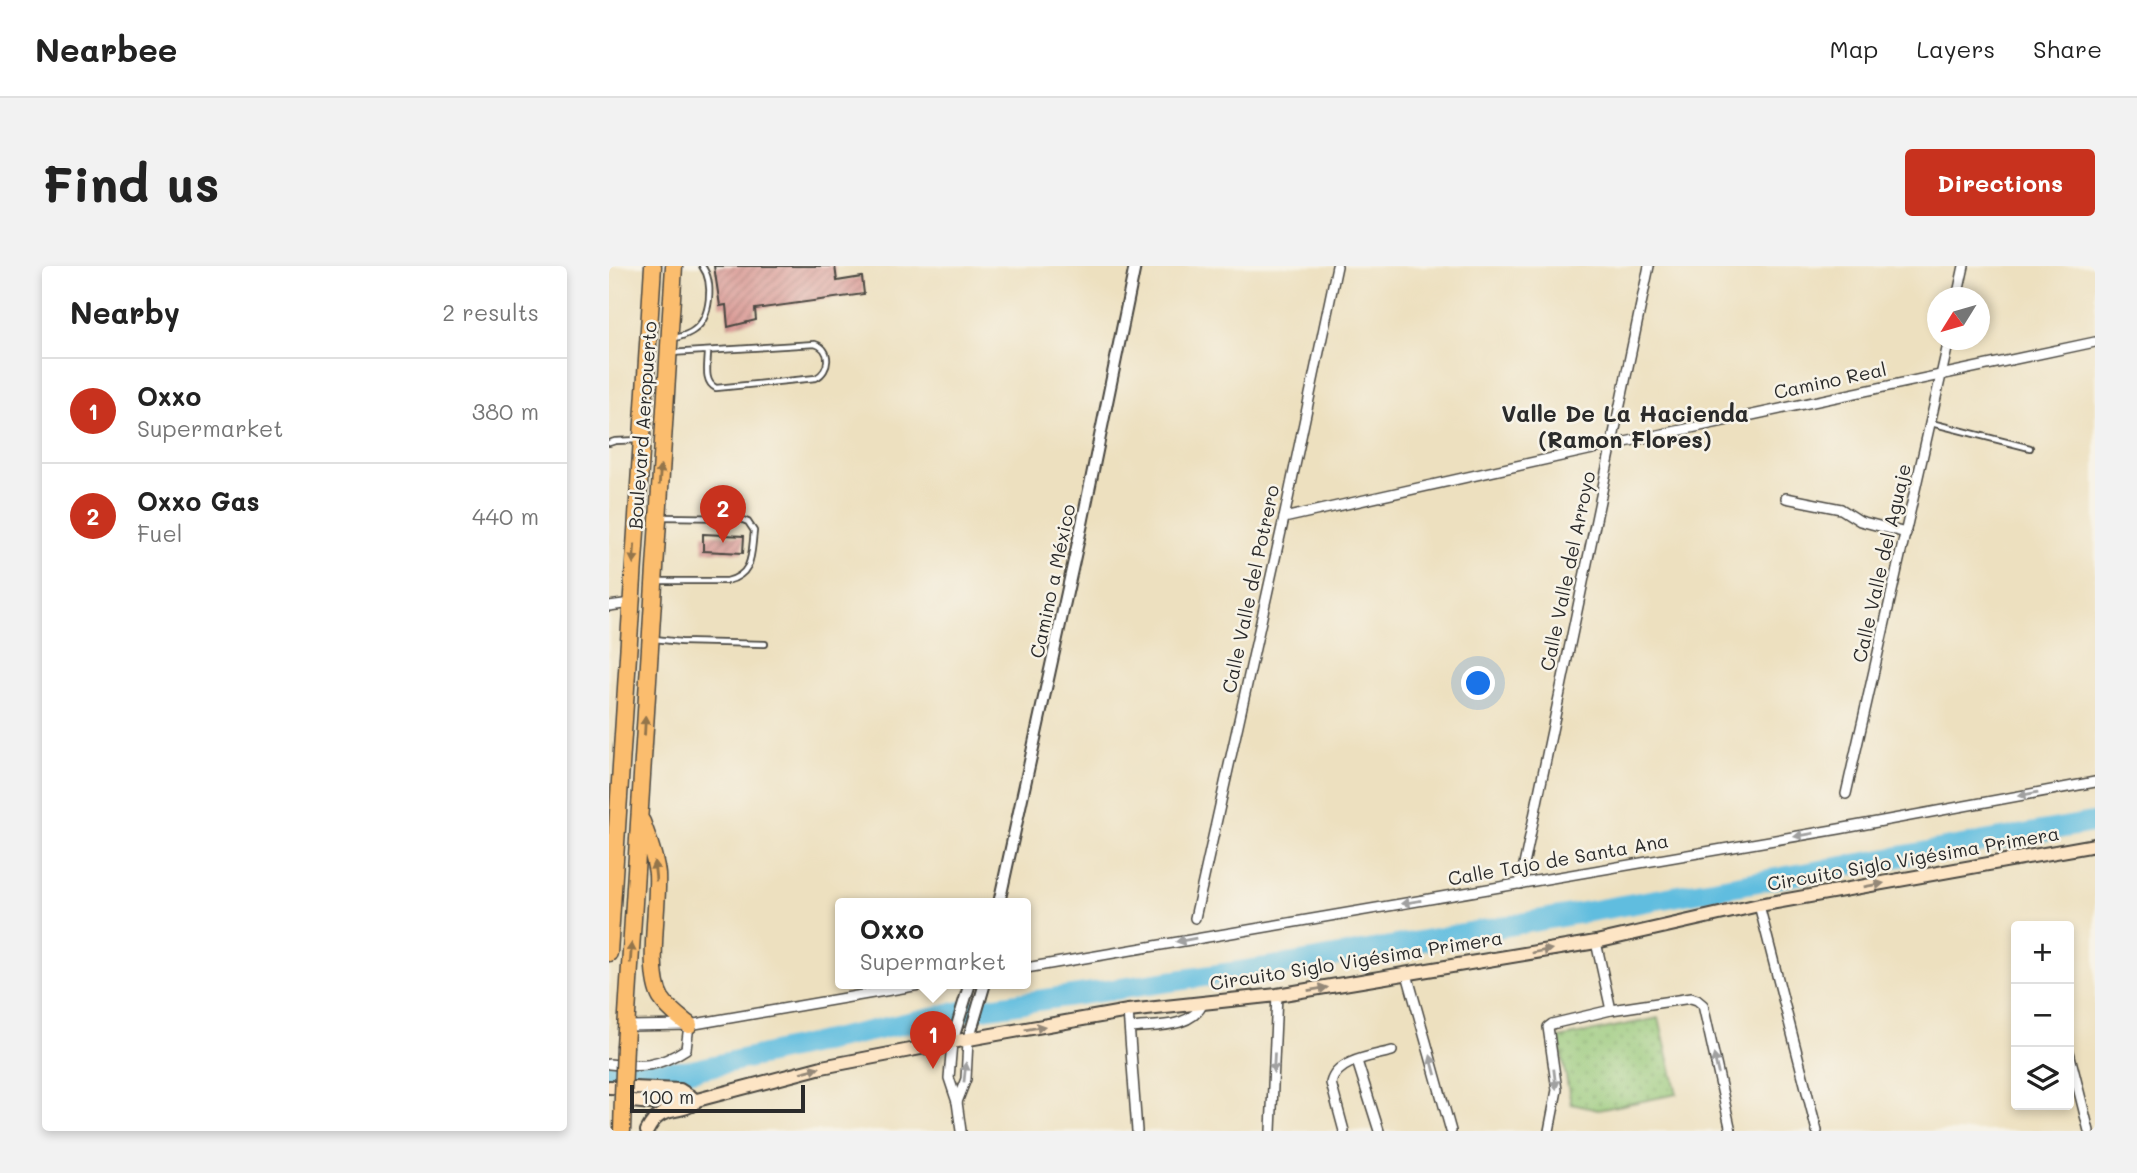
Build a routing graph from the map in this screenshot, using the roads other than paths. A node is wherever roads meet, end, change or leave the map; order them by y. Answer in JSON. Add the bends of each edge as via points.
{"nodes":[{"id":1,"x":653,"y":266,"type":"edge"},
{"id":2,"x":674,"y":266,"type":"edge"},
{"id":3,"x":702,"y":266,"type":"edge"},
{"id":4,"x":1135,"y":266,"type":"edge"},
{"id":5,"x":1337,"y":266,"type":"edge"},
{"id":6,"x":1649,"y":266,"type":"edge"},
{"id":7,"x":1964,"y":266,"type":"edge"},
{"id":8,"x":1959,"y":287,"type":"edge"},
{"id":9,"x":2095,"y":342,"type":"edge"},
{"id":10,"x":668,"y":347,"type":"junction"},
{"id":11,"x":1947,"y":350,"type":"edge"},
{"id":12,"x":708,"y":352,"type":"junction"},
{"id":13,"x":1941,"y":375,"type":"junction"},
{"id":14,"x":1931,"y":423,"type":"junction"},
{"id":15,"x":641,"y":440,"type":"junction"},
{"id":16,"x":611,"y":441,"type":"edge"},
{"id":17,"x":1611,"y":444,"type":"junction"},
{"id":18,"x":2030,"y":448,"type":"dead end"},
{"id":19,"x":1786,"y":498,"type":"dead end"},
{"id":20,"x":657,"y":517,"type":"junction"},
{"id":21,"x":1284,"y":518,"type":"junction"},
{"id":22,"x":1906,"y":533,"type":"junction"},
{"id":23,"x":654,"y":581,"type":"junction"},
{"id":24,"x":631,"y":603,"type":"junction"},
{"id":25,"x":609,"y":606,"type":"edge"},
{"id":26,"x":651,"y":638,"type":"junction"},
{"id":27,"x":765,"y":644,"type":"dead end"},
{"id":28,"x":2095,"y":782,"type":"edge"},
{"id":29,"x":1846,"y":794,"type":"dead end"},
{"id":30,"x":640,"y":817,"type":"junction"},
{"id":31,"x":2095,"y":845,"type":"edge"},
{"id":32,"x":1520,"y":884,"type":"junction"},
{"id":33,"x":1000,"y":898,"type":"edge"},
{"id":34,"x":1759,"y":905,"type":"junction"},
{"id":35,"x":1195,"y":918,"type":"dead end"},
{"id":36,"x":610,"y":924,"type":"edge"},
{"id":37,"x":1596,"y":942,"type":"junction"},
{"id":38,"x":609,"y":953,"type":"edge"},
{"id":39,"x":1031,"y":967,"type":"edge"},
{"id":40,"x":1407,"y":974,"type":"junction"},
{"id":41,"x":896,"y":989,"type":"edge"},
{"id":42,"x":968,"y":989,"type":"edge"},
{"id":43,"x":984,"y":989,"type":"edge"},
{"id":44,"x":1277,"y":995,"type":"junction"},
{"id":45,"x":1203,"y":1003,"type":"junction"},
{"id":46,"x":1611,"y":1010,"type":"junction"},
{"id":47,"x":1128,"y":1011,"type":"junction"},
{"id":48,"x":689,"y":1024,"type":"junction"},
{"id":49,"x":627,"y":1027,"type":"junction"},
{"id":50,"x":1130,"y":1028,"type":"junction"},
{"id":51,"x":969,"y":1035,"type":"junction"},
{"id":52,"x":952,"y":1042,"type":"junction"},
{"id":53,"x":1392,"y":1051,"type":"dead end"},
{"id":54,"x":1357,"y":1061,"type":"junction"},
{"id":55,"x":609,"y":1064,"type":"edge"},
{"id":56,"x":2074,"y":1072,"type":"edge"},
{"id":57,"x":609,"y":1087,"type":"edge"},
{"id":58,"x":623,"y":1098,"type":"junction"},
{"id":59,"x":693,"y":1101,"type":"junction"},
{"id":60,"x":957,"y":1102,"type":"junction"},
{"id":61,"x":622,"y":1131,"type":"edge"},
{"id":62,"x":647,"y":1131,"type":"edge"},
{"id":63,"x":961,"y":1131,"type":"edge"},
{"id":64,"x":1137,"y":1131,"type":"edge"},
{"id":65,"x":1271,"y":1131,"type":"edge"},
{"id":66,"x":1344,"y":1131,"type":"edge"},
{"id":67,"x":1379,"y":1131,"type":"edge"},
{"id":68,"x":1451,"y":1131,"type":"edge"},
{"id":69,"x":1549,"y":1131,"type":"edge"},
{"id":70,"x":1729,"y":1131,"type":"edge"},
{"id":71,"x":1817,"y":1131,"type":"edge"},
{"id":72,"x":2089,"y":1131,"type":"edge"}],
"edges":[{"from":1,"to":15,"type":"highway","name":"Boulevard Aeropuerto"},
{"from":2,"to":10,"type":"highway","name":"Boulevard Aeropuerto"},
{"from":3,"to":10,"type":"lane","via":[[708,279],[705,315],[694,331]]},
{"from":4,"to":33,"type":"street","name":"Camino a México"},
{"from":5,"to":21,"type":"street","name":"Calle Valle del Potrero"},
{"from":6,"to":17,"type":"street","name":"Calle Valle del Arroyo"},
{"from":7,"to":8,"type":"street"},
{"from":9,"to":13,"type":"street","name":"Camino Real"},
{"from":10,"to":12,"type":"lane"},
{"from":20,"to":10,"type":"highway","name":"Boulevard Aeropuerto","one_way":true},
{"from":11,"to":13,"type":"street","name":"Calle Valle del Aguaje"},
{"from":12,"to":12,"type":"lane","via":[[815,344],[826,351],[827,369],[816,378],[716,388],[708,381]]},
{"from":13,"to":14,"type":"street","name":"Calle Valle del Aguaje"},
{"from":13,"to":17,"type":"street","name":"Camino Real"},
{"from":14,"to":18,"type":"lane"},
{"from":14,"to":22,"type":"street","name":"Calle Valle del Aguaje"},
{"from":15,"to":16,"type":"lane"},
{"from":15,"to":24,"type":"highway","name":"Boulevard Aeropuerto","one_way":true},
{"from":17,"to":21,"type":"street","name":"Camino Real"},
{"from":17,"to":32,"type":"street","name":"Calle Valle del Arroyo"},
{"from":19,"to":22,"type":"street","via":[[1841,509],[1860,521]]},
{"from":20,"to":23,"type":"highway","name":"Boulevard Aeropuerto"},
{"from":20,"to":23,"type":"lane","via":[[737,518],[748,522],[754,531],[750,563],[737,578]]},
{"from":21,"to":35,"type":"street","name":"Calle Valle del Potrero"},
{"from":22,"to":29,"type":"street","name":"Calle Valle del Aguaje"},
{"from":23,"to":26,"type":"highway","name":"Boulevard Aeropuerto"},
{"from":24,"to":25,"type":"street"},
{"from":24,"to":36,"type":"highway","name":"Boulevard Aeropuerto"},
{"from":26,"to":27,"type":"lane"},
{"from":30,"to":26,"type":"highway","name":"Boulevard Aeropuerto","one_way":true},
{"from":28,"to":32,"type":"street","name":"Calle Tajo de Santa Ana","one_way":true},
{"from":48,"to":30,"type":"highway","one_way":true,"via":[[667,1006],[656,984],[657,874]]},
{"from":49,"to":30,"type":"highway","name":"Boulevard Aeropuerto","one_way":true},
{"from":34,"to":31,"type":"main road","name":"Circuito Siglo Vigésima Primera","one_way":true},
{"from":32,"to":39,"type":"street","name":"Calle Tajo de Santa Ana","one_way":true},
{"from":34,"to":37,"type":"main road","name":"Circuito Siglo Vigésima Primera"},
{"from":34,"to":71,"type":"street"},
{"from":36,"to":38,"type":"highway","name":"Boulevard Aeropuerto"},
{"from":40,"to":37,"type":"main road","name":"Circuito Siglo Vigésima Primera","one_way":true},
{"from":37,"to":46,"type":"street"},
{"from":44,"to":40,"type":"main road","name":"Circuito Siglo Vigésima Primera","one_way":true},
{"from":68,"to":40,"type":"street","one_way":true},
{"from":41,"to":48,"type":"street"},
{"from":42,"to":52,"type":"street"},
{"from":43,"to":51,"type":"street"},
{"from":44,"to":45,"type":"main road","name":"Circuito Siglo Vigésima Primera"},
{"from":44,"to":65,"type":"street","one_way":true},
{"from":45,"to":47,"type":"main road","name":"Circuito Siglo Vigésima Primera"},
{"from":45,"to":50,"type":"street","via":[[1189,1020]]},
{"from":46,"to":69,"type":"street","one_way":true,"via":[[1548,1027],[1557,1090]]},
{"from":70,"to":46,"type":"street","one_way":true,"via":[[1703,1005],[1691,998]]},
{"from":47,"to":50,"type":"street"},
{"from":51,"to":47,"type":"main road","name":"Circuito Siglo Vigésima Primera","one_way":true},
{"from":48,"to":49,"type":"street"},
{"from":48,"to":55,"type":"street","via":[[686,1049],[670,1060],[645,1067]]},
{"from":49,"to":58,"type":"highway","name":"Boulevard Aeropuerto","bridge":true},
{"from":50,"to":64,"type":"street"},
{"from":51,"to":52,"type":"main road","name":"Circuito Siglo Vigésima Primera"},
{"from":60,"to":51,"type":"street","one_way":true,"via":[[966,1079]]},
{"from":59,"to":52,"type":"main road","name":"Circuito Siglo Vigésima Primera","one_way":true,"via":[[823,1067]]},
{"from":52,"to":60,"type":"street","via":[[949,1078]]},
{"from":53,"to":54,"type":"street"},
{"from":54,"to":66,"type":"street","via":[[1333,1074],[1331,1083]]},
{"from":54,"to":67,"type":"street"},
{"from":56,"to":72,"type":"street"},
{"from":57,"to":59,"type":"main road","via":[[680,1090]]},
{"from":58,"to":59,"type":"main road","name":"Circuito Siglo Vigésima Primera","via":[[651,1103]]},
{"from":58,"to":61,"type":"highway","name":"Boulevard Aeropuerto"},
{"from":59,"to":62,"type":"main road","via":[[663,1113]]},
{"from":60,"to":63,"type":"street"}]}
